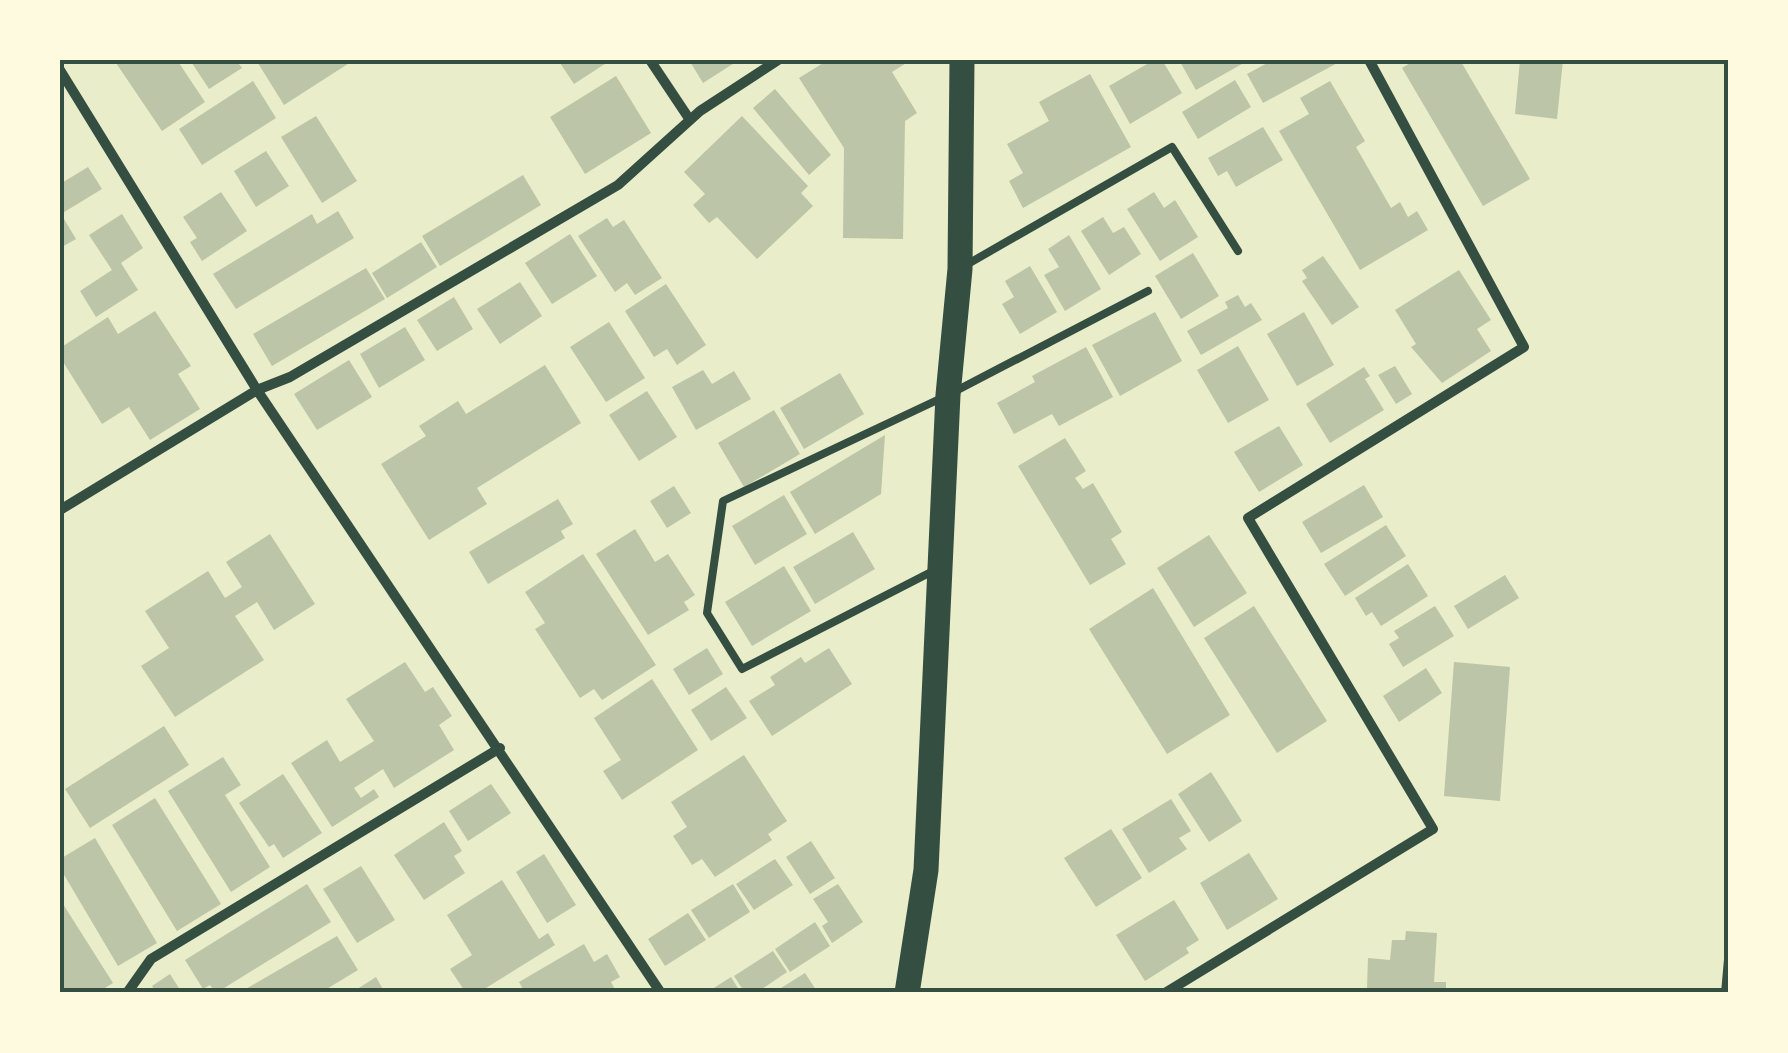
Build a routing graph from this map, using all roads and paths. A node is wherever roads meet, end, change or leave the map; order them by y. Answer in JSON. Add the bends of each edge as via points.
{"nodes":[{"id":1,"x":650,"y":60,"type":"edge"},
{"id":2,"x":778,"y":60,"type":"edge"},
{"id":3,"x":962,"y":60,"type":"edge"},
{"id":4,"x":1370,"y":60,"type":"edge"},
{"id":5,"x":60,"y":70,"type":"edge"},
{"id":6,"x":690,"y":120,"type":"junction"},
{"id":7,"x":1238,"y":250,"type":"dead end"},
{"id":8,"x":960,"y":269,"type":"junction"},
{"id":9,"x":1148,"y":291,"type":"dead end"},
{"id":10,"x":257,"y":390,"type":"junction"},
{"id":11,"x":948,"y":395,"type":"junction"},
{"id":12,"x":60,"y":510,"type":"edge"},
{"id":13,"x":942,"y":566,"type":"junction"},
{"id":14,"x":500,"y":748,"type":"junction"},
{"id":15,"x":1728,"y":948,"type":"edge"},
{"id":16,"x":127,"y":993,"type":"edge"},
{"id":17,"x":661,"y":993,"type":"edge"},
{"id":18,"x":908,"y":993,"type":"edge"},
{"id":19,"x":1166,"y":993,"type":"edge"},
{"id":20,"x":1724,"y":993,"type":"edge"}],
"edges":[{"from":1,"to":6,"type":"street"},
{"from":2,"to":6,"type":"street"},
{"from":3,"to":8,"type":"main road"},
{"from":4,"to":19,"type":"street","via":[[1524,347],[1248,518],[1433,830]]},
{"from":5,"to":10,"type":"street"},
{"from":6,"to":10,"type":"street","via":[[618,185],[290,378]]},
{"from":7,"to":8,"type":"lane","via":[[1172,148]]},
{"from":8,"to":11,"type":"main road"},
{"from":9,"to":11,"type":"lane"},
{"from":10,"to":12,"type":"street"},
{"from":10,"to":14,"type":"street"},
{"from":11,"to":13,"type":"main road"},
{"from":11,"to":13,"type":"lane","via":[[723,501],[707,613],[742,670]]},
{"from":13,"to":18,"type":"main road","via":[[926,870]]},
{"from":14,"to":16,"type":"street","via":[[151,959]]},
{"from":14,"to":17,"type":"street"},
{"from":15,"to":20,"type":"path"}]}
